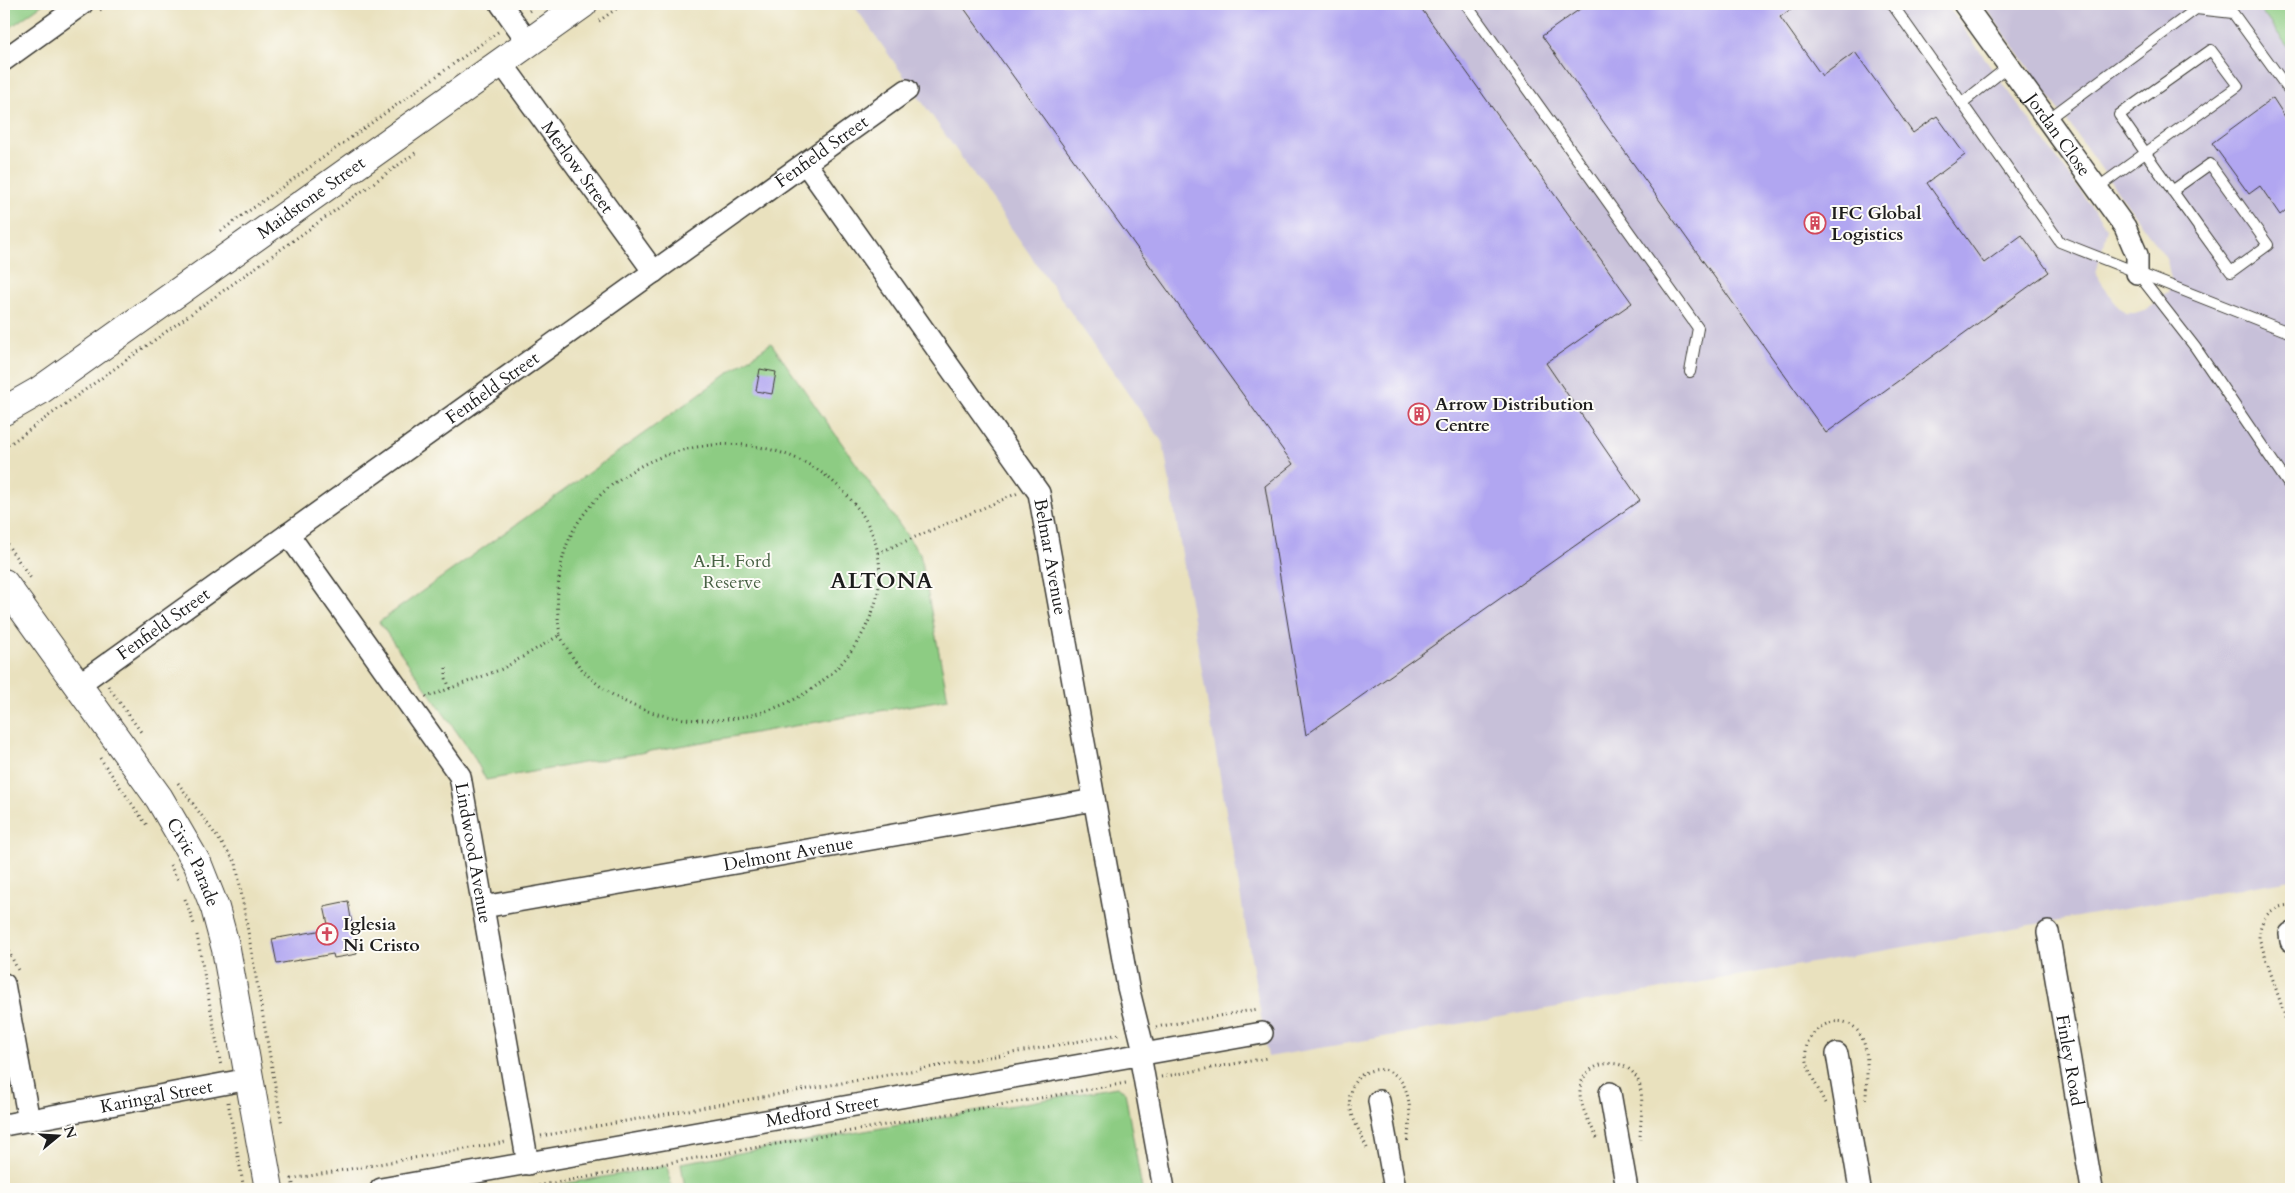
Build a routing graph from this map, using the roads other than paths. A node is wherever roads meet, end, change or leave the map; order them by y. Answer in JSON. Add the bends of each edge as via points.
{"nodes":[{"id":1,"x":82,"y":4,"type":"edge"},
{"id":2,"x":501,"y":4,"type":"edge"},
{"id":3,"x":1466,"y":4,"type":"edge"},
{"id":4,"x":1892,"y":4,"type":"edge"},
{"id":5,"x":1964,"y":4,"type":"edge"},
{"id":6,"x":587,"y":15,"type":"edge"},
{"id":7,"x":528,"y":42,"type":"junction"},
{"id":8,"x":4,"y":60,"type":"edge"},
{"id":9,"x":501,"y":62,"type":"junction"},
{"id":10,"x":2009,"y":66,"type":"junction"},
{"id":11,"x":907,"y":90,"type":"dead end"},
{"id":12,"x":2291,"y":93,"type":"edge"},
{"id":13,"x":1962,"y":103,"type":"junction"},
{"id":14,"x":2048,"y":119,"type":"junction"},
{"id":15,"x":2146,"y":153,"type":"junction"},
{"id":16,"x":806,"y":164,"type":"junction"},
{"id":17,"x":2097,"y":188,"type":"junction"},
{"id":18,"x":2172,"y":190,"type":"junction"},
{"id":19,"x":654,"y":272,"type":"junction"},
{"id":20,"x":2137,"y":273,"type":"junction"},
{"id":21,"x":2291,"y":333,"type":"edge"},
{"id":22,"x":1690,"y":372,"type":"dead end"},
{"id":23,"x":39,"y":391,"type":"junction"},
{"id":24,"x":4,"y":411,"type":"edge"},
{"id":25,"x":4,"y":422,"type":"edge"},
{"id":26,"x":2291,"y":488,"type":"edge"},
{"id":27,"x":288,"y":534,"type":"junction"},
{"id":28,"x":4,"y":583,"type":"edge"},
{"id":29,"x":78,"y":685,"type":"junction"},
{"id":30,"x":1094,"y":800,"type":"junction"},
{"id":31,"x":483,"y":907,"type":"junction"},
{"id":32,"x":2048,"y":932,"type":"dead end"},
{"id":33,"x":4,"y":984,"type":"edge"},
{"id":34,"x":1262,"y":1034,"type":"dead end"},
{"id":35,"x":1837,"y":1054,"type":"dead end"},
{"id":36,"x":1140,"y":1056,"type":"junction"},
{"id":37,"x":249,"y":1080,"type":"junction"},
{"id":38,"x":1610,"y":1093,"type":"dead end"},
{"id":39,"x":1379,"y":1101,"type":"dead end"},
{"id":40,"x":30,"y":1121,"type":"junction"},
{"id":41,"x":4,"y":1126,"type":"edge"},
{"id":42,"x":528,"y":1164,"type":"junction"},
{"id":43,"x":269,"y":1189,"type":"edge"},
{"id":44,"x":381,"y":1189,"type":"edge"},
{"id":45,"x":1164,"y":1189,"type":"edge"},
{"id":46,"x":1395,"y":1189,"type":"edge"},
{"id":47,"x":1627,"y":1189,"type":"edge"},
{"id":48,"x":1860,"y":1189,"type":"edge"},
{"id":49,"x":2092,"y":1189,"type":"edge"}],
"edges":[{"from":1,"to":8,"type":"street"},
{"from":2,"to":7,"type":"street"},
{"from":3,"to":22,"type":"lane","via":[[1698,328]]},
{"from":4,"to":13,"type":"lane"},
{"from":5,"to":10,"type":"street","name":"Jordan Close"},
{"from":6,"to":7,"type":"main road","name":"Maidstone Street"},
{"from":7,"to":9,"type":"main road","name":"Maidstone Street"},
{"from":9,"to":19,"type":"street","name":"Merlow Street"},
{"from":9,"to":23,"type":"main road","name":"Maidstone Street"},
{"from":10,"to":13,"type":"lane"},
{"from":10,"to":14,"type":"street","name":"Jordan Close"},
{"from":11,"to":16,"type":"street","name":"Fenfield Street"},
{"from":12,"to":14,"type":"lane","via":[[2233,13],[2196,9]]},
{"from":13,"to":20,"type":"lane","via":[[2060,242]]},
{"from":14,"to":17,"type":"street","name":"Jordan Close"},
{"from":15,"to":15,"type":"lane","via":[[2119,115],[2211,50],[2238,86]]},
{"from":15,"to":17,"type":"lane"},
{"from":15,"to":18,"type":"lane"},
{"from":16,"to":19,"type":"street","name":"Fenfield Street"},
{"from":16,"to":30,"type":"street","name":"Belmar Avenue","via":[[1039,493]]},
{"from":17,"to":20,"type":"street","name":"Jordan Close","via":[[2131,239],[2137,254]]},
{"from":18,"to":18,"type":"lane","via":[[2210,164],[2268,245],[2231,272]]},
{"from":19,"to":27,"type":"street","name":"Fenfield Street"},
{"from":20,"to":21,"type":"lane"},
{"from":20,"to":26,"type":"lane","via":[[2195,346]]},
{"from":23,"to":24,"type":"main road","name":"Maidstone Street"},
{"from":23,"to":25,"type":"main road","name":"Maidstone Street"},
{"from":27,"to":29,"type":"street","name":"Fenfield Street"},
{"from":27,"to":31,"type":"street","name":"Lindwood Avenue","via":[[460,776]]},
{"from":28,"to":29,"type":"main road","name":"Civic Parade"},
{"from":29,"to":37,"type":"main road","name":"Civic Parade","via":[[159,798],[198,865],[224,941]]},
{"from":30,"to":31,"type":"street","name":"Delmont Avenue"},
{"from":30,"to":36,"type":"street","name":"Belmar Avenue"},
{"from":31,"to":42,"type":"street","name":"Lindwood Avenue","via":[[527,1136]]},
{"from":32,"to":49,"type":"street","name":"Finley Road"},
{"from":33,"to":40,"type":"street"},
{"from":34,"to":36,"type":"street","name":"Medford Street"},
{"from":35,"to":48,"type":"street"},
{"from":36,"to":42,"type":"street","name":"Medford Street"},
{"from":36,"to":45,"type":"street","name":"Belmar Avenue"},
{"from":37,"to":40,"type":"street","name":"Karingal Street"},
{"from":37,"to":43,"type":"main road","name":"Civic Parade"},
{"from":38,"to":47,"type":"street"},
{"from":39,"to":46,"type":"street"},
{"from":40,"to":41,"type":"street","name":"Karingal Street"},
{"from":42,"to":44,"type":"street","name":"Medford Street"}]}
